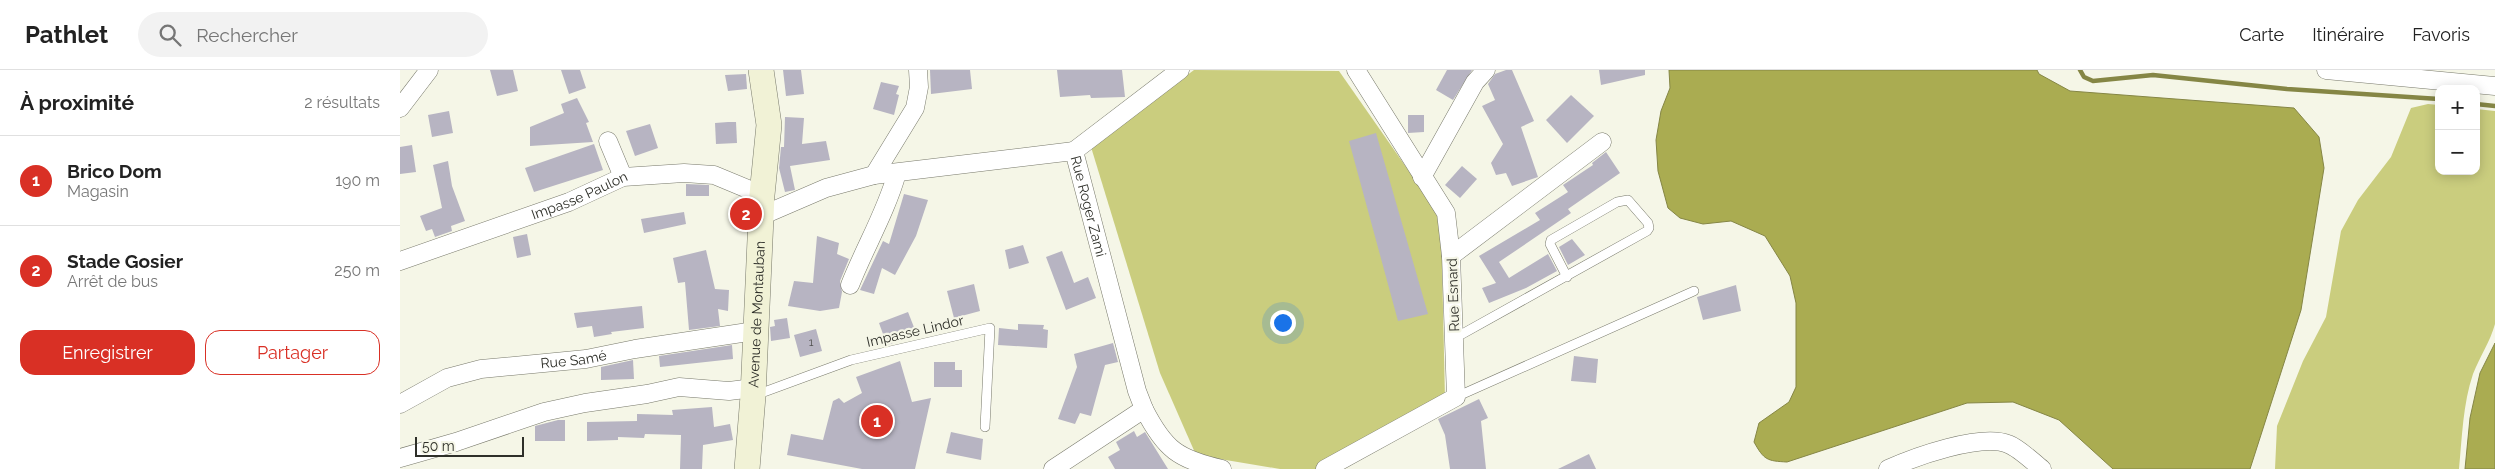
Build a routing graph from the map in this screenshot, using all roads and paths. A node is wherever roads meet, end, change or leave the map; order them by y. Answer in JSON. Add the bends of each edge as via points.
{"nodes":[{"id":1,"x":429,"y":70,"type":"edge"},
{"id":2,"x":761,"y":70,"type":"edge"},
{"id":3,"x":918,"y":70,"type":"edge"},
{"id":4,"x":1180,"y":70,"type":"edge"},
{"id":5,"x":1356,"y":70,"type":"edge"},
{"id":6,"x":1486,"y":70,"type":"edge"},
{"id":7,"x":2326,"y":70,"type":"edge"},
{"id":8,"x":2495,"y":86,"type":"edge"},
{"id":9,"x":400,"y":108,"type":"edge"},
{"id":10,"x":608,"y":141,"type":"dead end"},
{"id":11,"x":1602,"y":142,"type":"dead end"},
{"id":12,"x":1074,"y":151,"type":"junction"},
{"id":13,"x":897,"y":173,"type":"junction"},
{"id":14,"x":874,"y":175,"type":"junction"},
{"id":15,"x":623,"y":177,"type":"junction"},
{"id":16,"x":1422,"y":177,"type":"junction"},
{"id":17,"x":762,"y":205,"type":"junction"},
{"id":18,"x":1451,"y":256,"type":"junction"},
{"id":19,"x":400,"y":261,"type":"edge"},
{"id":20,"x":1567,"y":277,"type":"junction"},
{"id":21,"x":850,"y":285,"type":"dead end"},
{"id":22,"x":1694,"y":291,"type":"dead end"},
{"id":23,"x":755,"y":331,"type":"junction"},
{"id":24,"x":1455,"y":338,"type":"junction"},
{"id":25,"x":753,"y":392,"type":"junction"},
{"id":26,"x":1456,"y":396,"type":"junction"},
{"id":27,"x":400,"y":404,"type":"edge"},
{"id":28,"x":1144,"y":409,"type":"junction"},
{"id":29,"x":984,"y":426,"type":"dead end"},
{"id":30,"x":400,"y":458,"type":"edge"},
{"id":31,"x":751,"y":468,"type":"edge"},
{"id":32,"x":1053,"y":469,"type":"edge"},
{"id":33,"x":1222,"y":469,"type":"edge"},
{"id":34,"x":1325,"y":469,"type":"edge"},
{"id":35,"x":1888,"y":469,"type":"edge"},
{"id":36,"x":2042,"y":469,"type":"edge"}],
"edges":[{"from":1,"to":9,"type":"street"},
{"from":2,"to":17,"type":"main road","name":"Avenue de Montauban","via":[[769,125]]},
{"from":3,"to":14,"type":"street","via":[[919,93],[915,108]]},
{"from":4,"to":12,"type":"street"},
{"from":5,"to":16,"type":"street","name":"Rue Esnard"},
{"from":6,"to":16,"type":"street","via":[[1475,82]]},
{"from":7,"to":8,"type":"street"},
{"from":10,"to":15,"type":"street"},
{"from":11,"to":18,"type":"street"},
{"from":12,"to":13,"type":"street","name":"Rue Roger Zami"},
{"from":12,"to":28,"type":"street","name":"Rue Roger Zami"},
{"from":13,"to":14,"type":"street","name":"Rue Roger Zami"},
{"from":13,"to":21,"type":"street","via":[[889,201]]},
{"from":14,"to":17,"type":"street","name":"Rue Roger Zami"},
{"from":15,"to":17,"type":"street","name":"Impasse Paulon","via":[[714,175]]},
{"from":15,"to":19,"type":"street","name":"Impasse Paulon","via":[[570,202]]},
{"from":16,"to":18,"type":"street","name":"Rue Esnard","via":[[1446,213]]},
{"from":17,"to":23,"type":"main road","name":"Avenue de Montauban"},
{"from":18,"to":24,"type":"street","name":"Rue Esnard"},
{"from":20,"to":20,"type":"lane","via":[[1649,228],[1628,200],[1617,202],[1551,240],[1550,244]]},
{"from":20,"to":24,"type":"lane"},
{"from":22,"to":26,"type":"lane"},
{"from":23,"to":25,"type":"main road","name":"Avenue de Montauban"},
{"from":23,"to":27,"type":"street","name":"Rue Samé","via":[[586,360],[481,369],[448,378]]},
{"from":24,"to":26,"type":"street","name":"Rue Esnard"},
{"from":25,"to":29,"type":"lane","name":"Impasse Lindor","via":[[851,360],[990,328]]},
{"from":25,"to":30,"type":"street","via":[[679,387],[585,403],[544,412]]},
{"from":25,"to":31,"type":"main road","name":"Avenue de Montauban"},
{"from":26,"to":34,"type":"street"},
{"from":28,"to":32,"type":"street"},
{"from":28,"to":33,"type":"street","name":"Rue Roger Zami","via":[[1171,450],[1188,461]]},
{"from":35,"to":36,"type":"street","via":[[1943,449],[1988,442],[2008,444]]}]}
